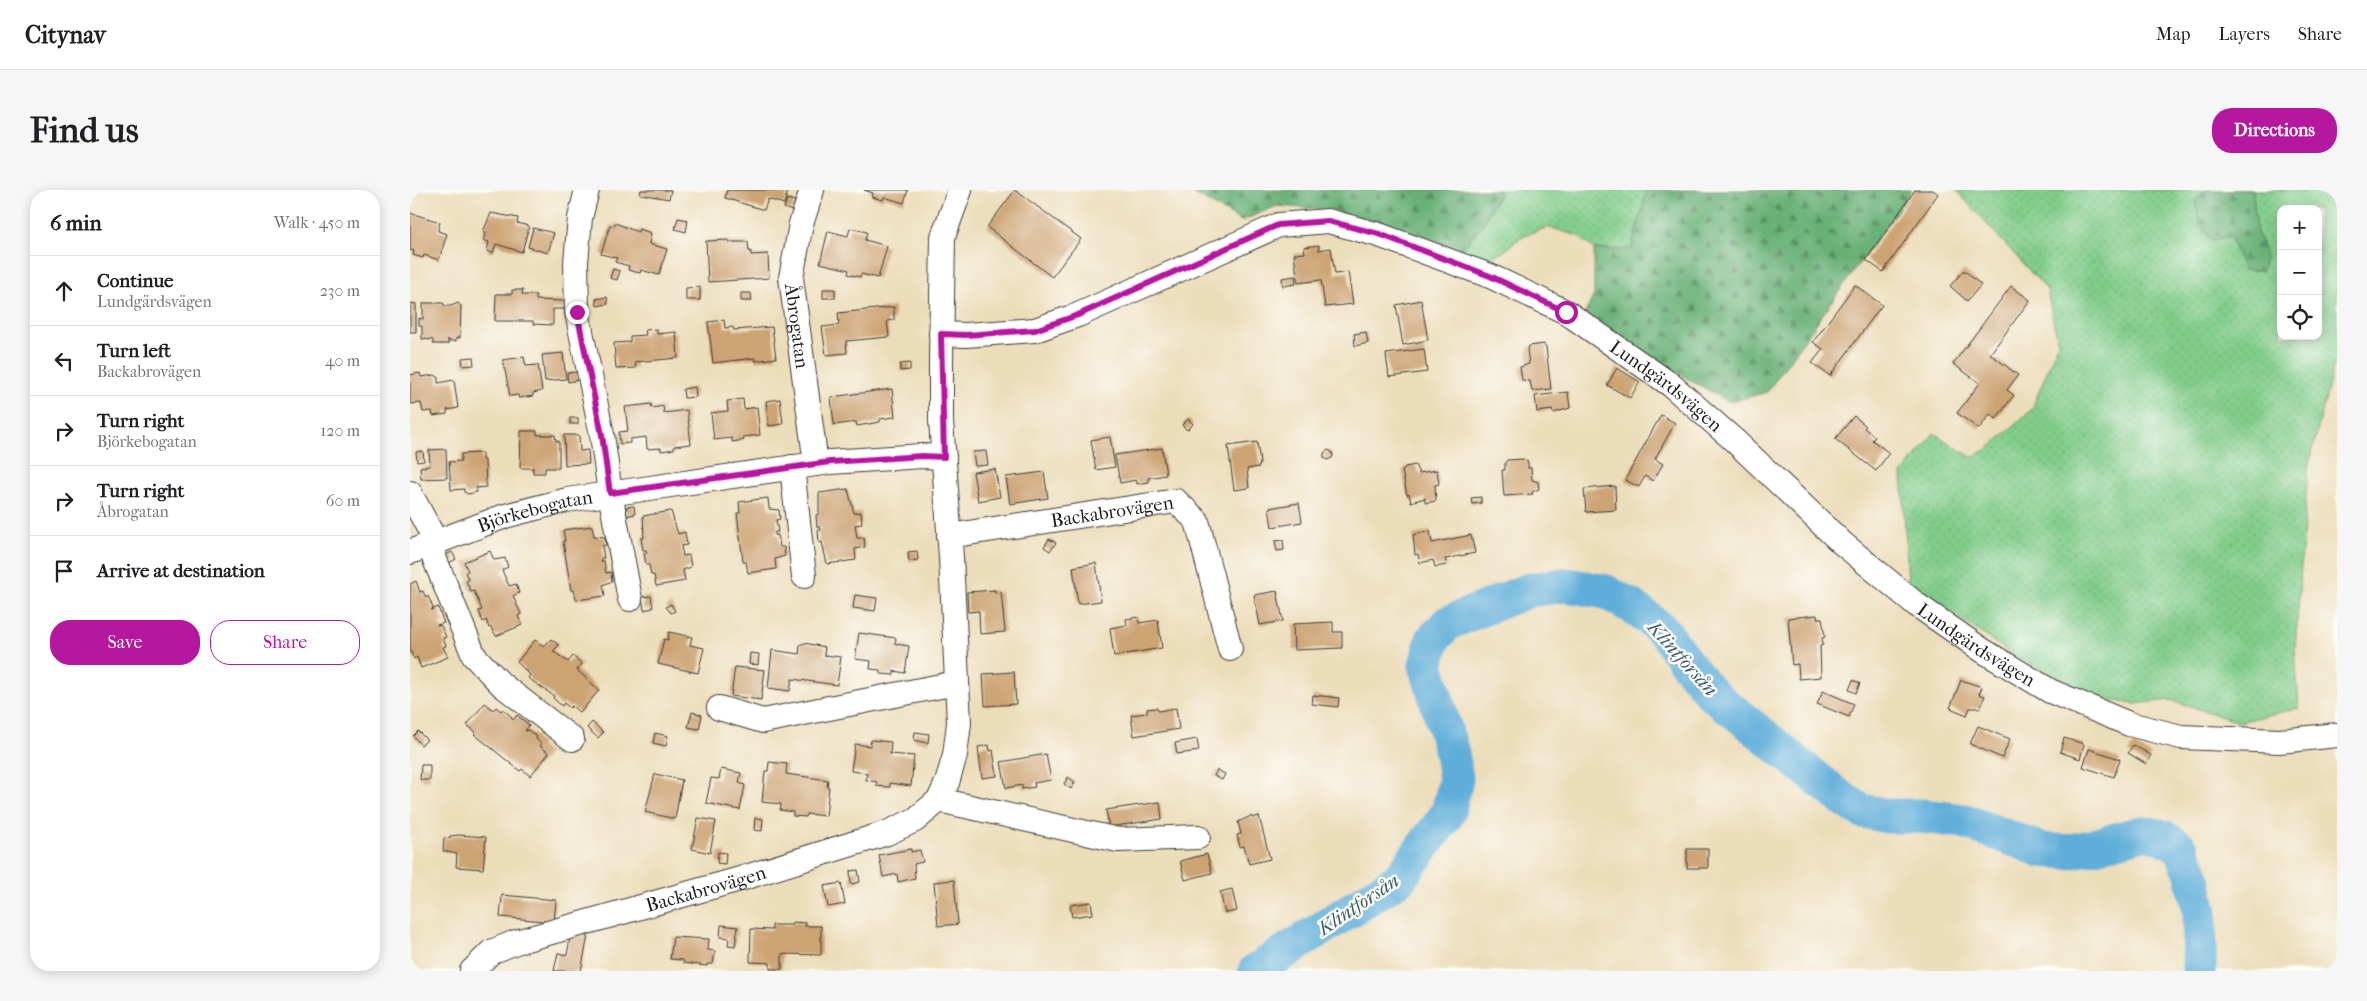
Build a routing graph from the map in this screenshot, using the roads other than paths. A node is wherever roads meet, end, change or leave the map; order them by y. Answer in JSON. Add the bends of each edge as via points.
{"nodes":[{"id":1,"x":586,"y":190,"type":"edge"},
{"id":2,"x":812,"y":190,"type":"edge"},
{"id":3,"x":960,"y":190,"type":"edge"},
{"id":4,"x":941,"y":334,"type":"junction"},
{"id":5,"x":944,"y":457,"type":"junction"},
{"id":6,"x":816,"y":464,"type":"junction"},
{"id":7,"x":792,"y":467,"type":"junction"},
{"id":8,"x":610,"y":493,"type":"junction"},
{"id":9,"x":410,"y":494,"type":"edge"},
{"id":10,"x":949,"y":536,"type":"junction"},
{"id":11,"x":425,"y":546,"type":"edge"},
{"id":12,"x":804,"y":576,"type":"dead end"},
{"id":13,"x":630,"y":599,"type":"dead end"},
{"id":14,"x":1230,"y":649,"type":"dead end"},
{"id":15,"x":956,"y":683,"type":"junction"},
{"id":16,"x":719,"y":708,"type":"dead end"},
{"id":17,"x":2337,"y":735,"type":"edge"},
{"id":18,"x":572,"y":739,"type":"dead end"},
{"id":19,"x":939,"y":800,"type":"junction"},
{"id":20,"x":1198,"y":837,"type":"dead end"},
{"id":21,"x":472,"y":971,"type":"edge"}],
"edges":[{"from":1,"to":8,"type":"street","via":[[576,262],[577,312],[602,435]]},
{"from":2,"to":6,"type":"street","name":"Åbrogatan","via":[[801,224],[791,278]]},
{"from":3,"to":4,"type":"street","name":"Backabrovägen","via":[[943,237]]},
{"from":4,"to":5,"type":"street","name":"Backabrovägen"},
{"from":4,"to":17,"type":"street","name":"Lundgärdsvägen","via":[[1035,330],[1078,315],[1278,225],[1328,221],[1379,234],[1490,276],[1566,312],[1671,385],[1842,543],[1917,605],[2050,691],[2129,724],[2181,737],[2280,741]]},
{"from":5,"to":6,"type":"street","name":"Björkebogatan"},
{"from":5,"to":10,"type":"street","name":"Backabrovägen"},
{"from":6,"to":7,"type":"street","name":"Björkebogatan"},
{"from":7,"to":8,"type":"street","name":"Björkebogatan"},
{"from":7,"to":12,"type":"street"},
{"from":8,"to":11,"type":"street","name":"Björkebogatan","via":[[505,516]]},
{"from":8,"to":13,"type":"street"},
{"from":9,"to":11,"type":"street"},
{"from":10,"to":14,"type":"street","name":"Backabrovägen","via":[[1176,502],[1198,521]]},
{"from":10,"to":15,"type":"street","name":"Backabrovägen"},
{"from":11,"to":18,"type":"street","via":[[474,656],[502,685]]},
{"from":15,"to":16,"type":"street","via":[[763,721]]},
{"from":15,"to":19,"type":"street","name":"Backabrovägen","via":[[959,722],[955,755]]},
{"from":19,"to":20,"type":"street","via":[[1118,840]]},
{"from":19,"to":21,"type":"street","name":"Backabrovägen","via":[[915,820],[887,833],[516,942],[491,952]]}]}
